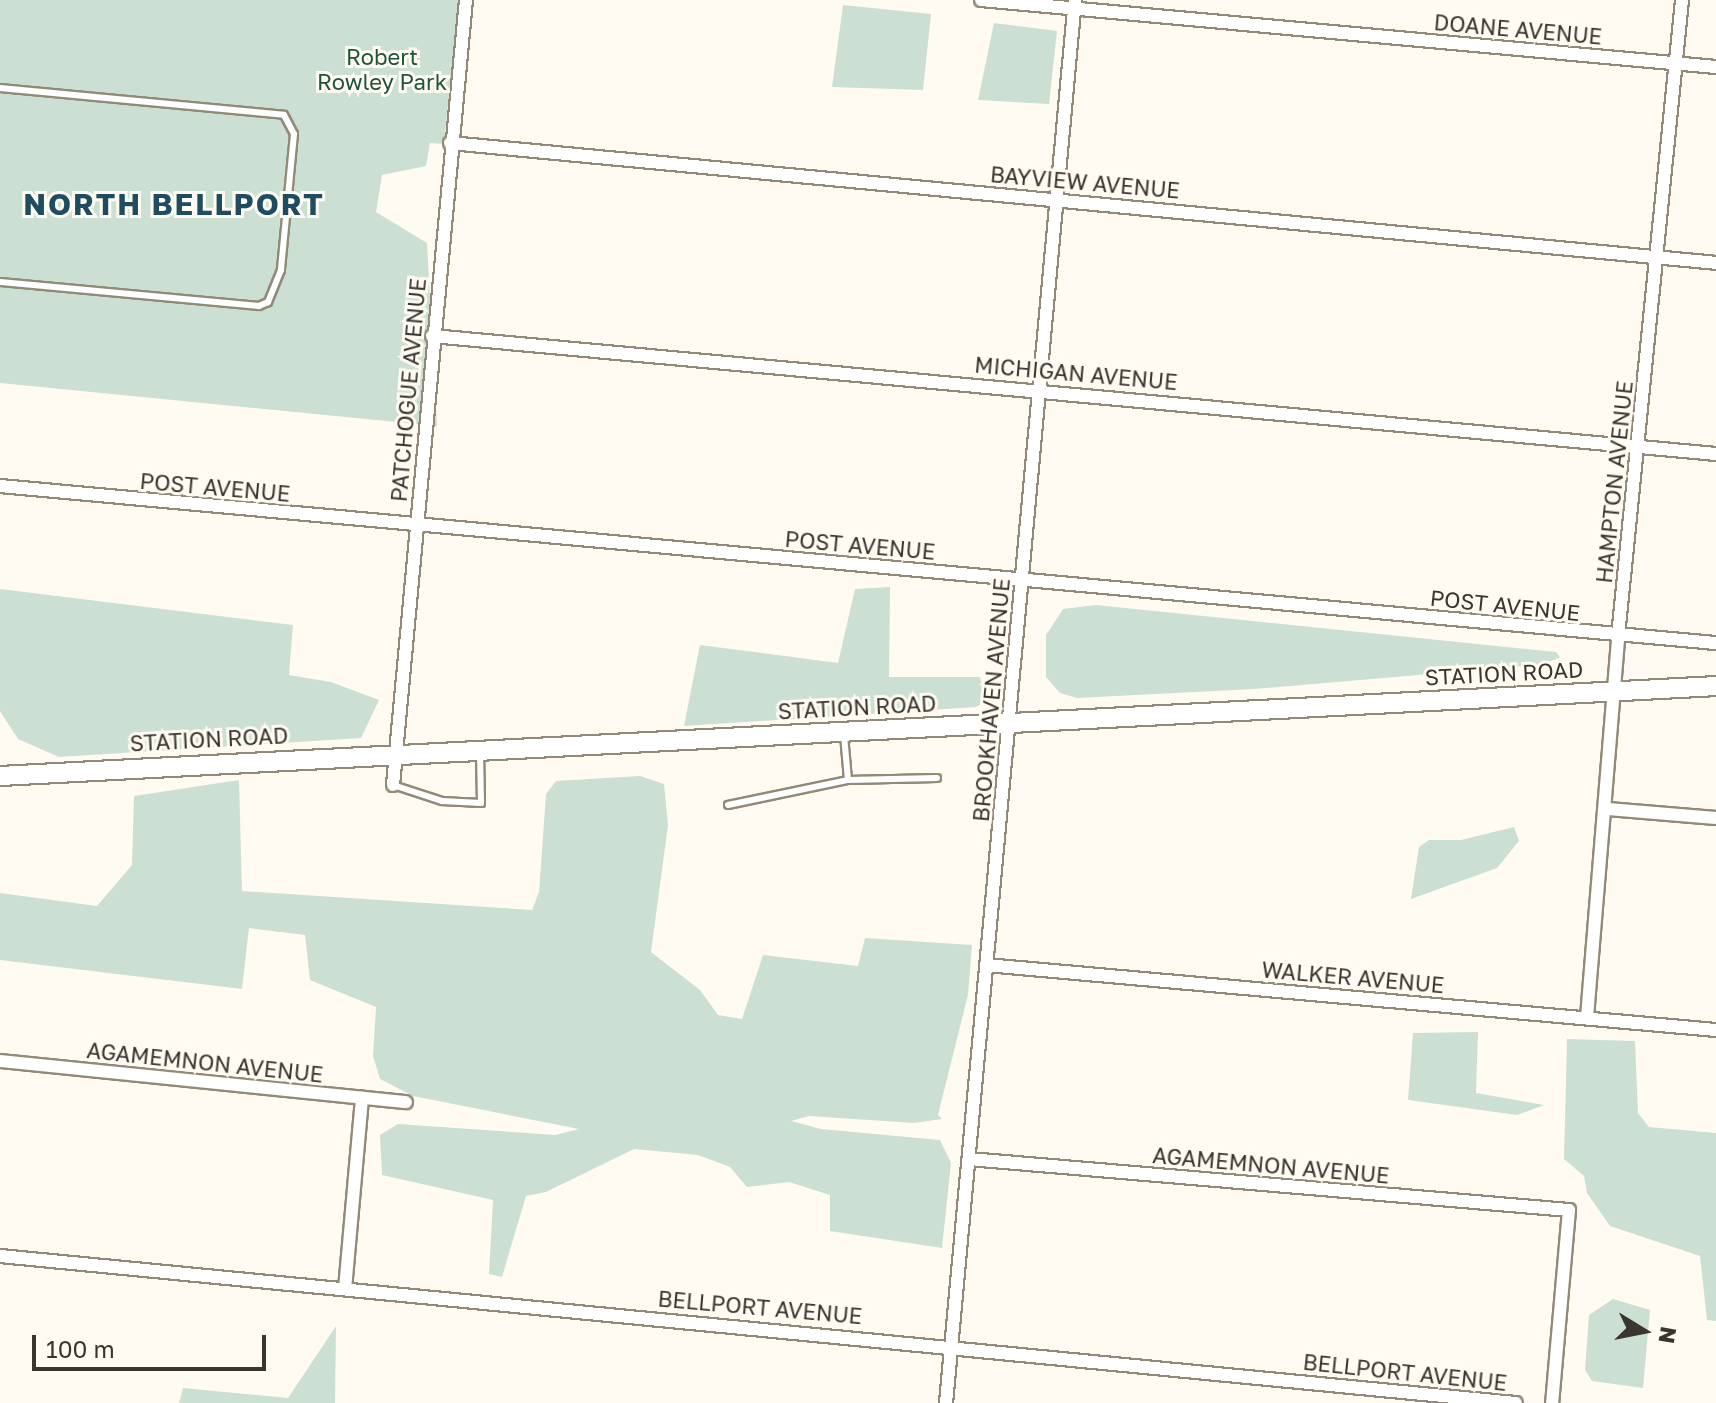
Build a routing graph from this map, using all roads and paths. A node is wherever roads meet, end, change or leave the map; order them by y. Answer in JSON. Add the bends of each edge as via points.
{"nodes":[{"id":1,"x":466,"y":0,"type":"edge"},
{"id":2,"x":981,"y":0,"type":"edge"},
{"id":3,"x":1682,"y":0,"type":"edge"},
{"id":4,"x":1074,"y":4,"type":"edge"},
{"id":5,"x":1676,"y":63,"type":"junction"},
{"id":6,"x":1716,"y":67,"type":"edge"},
{"id":7,"x":0,"y":88,"type":"edge"},
{"id":8,"x":450,"y":143,"type":"junction"},
{"id":9,"x":1057,"y":199,"type":"junction"},
{"id":10,"x":1657,"y":258,"type":"junction"},
{"id":11,"x":1716,"y":263,"type":"edge"},
{"id":12,"x":0,"y":282,"type":"edge"},
{"id":13,"x":432,"y":336,"type":"junction"},
{"id":14,"x":1039,"y":389,"type":"junction"},
{"id":15,"x":1638,"y":447,"type":"junction"},
{"id":16,"x":1716,"y":454,"type":"edge"},
{"id":17,"x":0,"y":486,"type":"edge"},
{"id":18,"x":416,"y":527,"type":"junction"},
{"id":19,"x":1022,"y":578,"type":"junction"},
{"id":20,"x":1618,"y":636,"type":"junction"},
{"id":21,"x":1716,"y":643,"type":"edge"},
{"id":22,"x":1716,"y":686,"type":"edge"},
{"id":23,"x":1615,"y":691,"type":"junction"},
{"id":24,"x":1009,"y":724,"type":"junction"},
{"id":25,"x":843,"y":732,"type":"junction"},
{"id":26,"x":479,"y":749,"type":"junction"},
{"id":27,"x":397,"y":753,"type":"junction"},
{"id":28,"x":0,"y":776,"type":"edge"},
{"id":29,"x":937,"y":778,"type":"dead end"},
{"id":30,"x":848,"y":780,"type":"junction"},
{"id":31,"x":393,"y":785,"type":"joint"},
{"id":32,"x":728,"y":805,"type":"dead end"},
{"id":33,"x":1608,"y":809,"type":"junction"},
{"id":34,"x":1716,"y":818,"type":"edge"},
{"id":35,"x":986,"y":965,"type":"junction"},
{"id":36,"x":1587,"y":1017,"type":"junction"},
{"id":37,"x":1716,"y":1030,"type":"edge"},
{"id":38,"x":0,"y":1061,"type":"edge"},
{"id":39,"x":362,"y":1098,"type":"junction"},
{"id":40,"x":406,"y":1102,"type":"dead end"},
{"id":41,"x":969,"y":1159,"type":"junction"},
{"id":42,"x":0,"y":1256,"type":"edge"},
{"id":43,"x":345,"y":1289,"type":"junction"},
{"id":44,"x":952,"y":1345,"type":"junction"},
{"id":45,"x":946,"y":1403,"type":"edge"},
{"id":46,"x":1516,"y":1403,"type":"edge"},
{"id":47,"x":1552,"y":1403,"type":"edge"}],
"edges":[{"from":1,"to":8,"type":"street","name":"PATCHOGUE AVENUE"},
{"from":2,"to":4,"type":"street","name":"DOANE AVENUE"},
{"from":3,"to":5,"type":"street","name":"HAMPTON AVENUE"},
{"from":4,"to":5,"type":"street","name":"DOANE AVENUE"},
{"from":4,"to":9,"type":"street","name":"BROOKHAVEN AVENUE"},
{"from":5,"to":6,"type":"street","name":"DOANE AVENUE"},
{"from":5,"to":10,"type":"street","name":"HAMPTON AVENUE"},
{"from":7,"to":12,"type":"lane","via":[[284,115],[294,134],[281,270],[268,302],[259,306]]},
{"from":8,"to":9,"type":"street","name":"BAYVIEW AVENUE"},
{"from":8,"to":13,"type":"street","name":"PATCHOGUE AVENUE"},
{"from":9,"to":10,"type":"street","name":"BAYVIEW AVENUE"},
{"from":9,"to":14,"type":"street","name":"BROOKHAVEN AVENUE"},
{"from":10,"to":11,"type":"street","name":"BAYVIEW AVENUE"},
{"from":10,"to":15,"type":"street","name":"HAMPTON AVENUE"},
{"from":13,"to":14,"type":"street","name":"MICHIGAN AVENUE"},
{"from":13,"to":18,"type":"street","name":"PATCHOGUE AVENUE"},
{"from":14,"to":15,"type":"street","name":"MICHIGAN AVENUE"},
{"from":14,"to":19,"type":"street","name":"BROOKHAVEN AVENUE"},
{"from":15,"to":16,"type":"street","name":"MICHIGAN AVENUE"},
{"from":15,"to":20,"type":"street","name":"HAMPTON AVENUE"},
{"from":17,"to":18,"type":"street","name":"POST AVENUE"},
{"from":18,"to":19,"type":"street","name":"POST AVENUE"},
{"from":18,"to":27,"type":"street","name":"PATCHOGUE AVENUE"},
{"from":19,"to":20,"type":"street","name":"POST AVENUE"},
{"from":19,"to":24,"type":"street","name":"BROOKHAVEN AVENUE"},
{"from":20,"to":21,"type":"street","name":"POST AVENUE"},
{"from":20,"to":23,"type":"street","name":"HAMPTON AVENUE"},
{"from":22,"to":23,"type":"main road","name":"STATION ROAD"},
{"from":23,"to":24,"type":"main road","name":"STATION ROAD"},
{"from":23,"to":33,"type":"street","name":"HAMPTON AVENUE"},
{"from":24,"to":25,"type":"main road","name":"STATION ROAD"},
{"from":24,"to":35,"type":"street","name":"BROOKHAVEN AVENUE"},
{"from":25,"to":26,"type":"main road","name":"STATION ROAD"},
{"from":25,"to":30,"type":"lane"},
{"from":26,"to":27,"type":"main road","name":"STATION ROAD"},
{"from":26,"to":31,"type":"lane","via":[[481,803],[442,801]]},
{"from":27,"to":28,"type":"main road","name":"STATION ROAD"},
{"from":27,"to":31,"type":"street","name":"PATCHOGUE AVENUE"},
{"from":29,"to":30,"type":"lane"},
{"from":30,"to":32,"type":"lane"},
{"from":33,"to":34,"type":"street"},
{"from":33,"to":36,"type":"street","name":"HAMPTON AVENUE"},
{"from":35,"to":36,"type":"street","name":"WALKER AVENUE"},
{"from":35,"to":41,"type":"street","name":"BROOKHAVEN AVENUE"},
{"from":36,"to":37,"type":"street","name":"WALKER AVENUE"},
{"from":38,"to":39,"type":"street","name":"AGAMEMNON AVENUE"},
{"from":39,"to":40,"type":"street","name":"AGAMEMNON AVENUE"},
{"from":39,"to":43,"type":"street"},
{"from":41,"to":44,"type":"street","name":"BROOKHAVEN AVENUE"},
{"from":41,"to":47,"type":"street","name":"AGAMEMNON AVENUE","via":[[1569,1210]]},
{"from":42,"to":43,"type":"street","name":"BELLPORT AVENUE"},
{"from":43,"to":44,"type":"street","name":"BELLPORT AVENUE"},
{"from":44,"to":45,"type":"street","name":"BROOKHAVEN AVENUE"},
{"from":44,"to":46,"type":"street","name":"BELLPORT AVENUE"}]}
